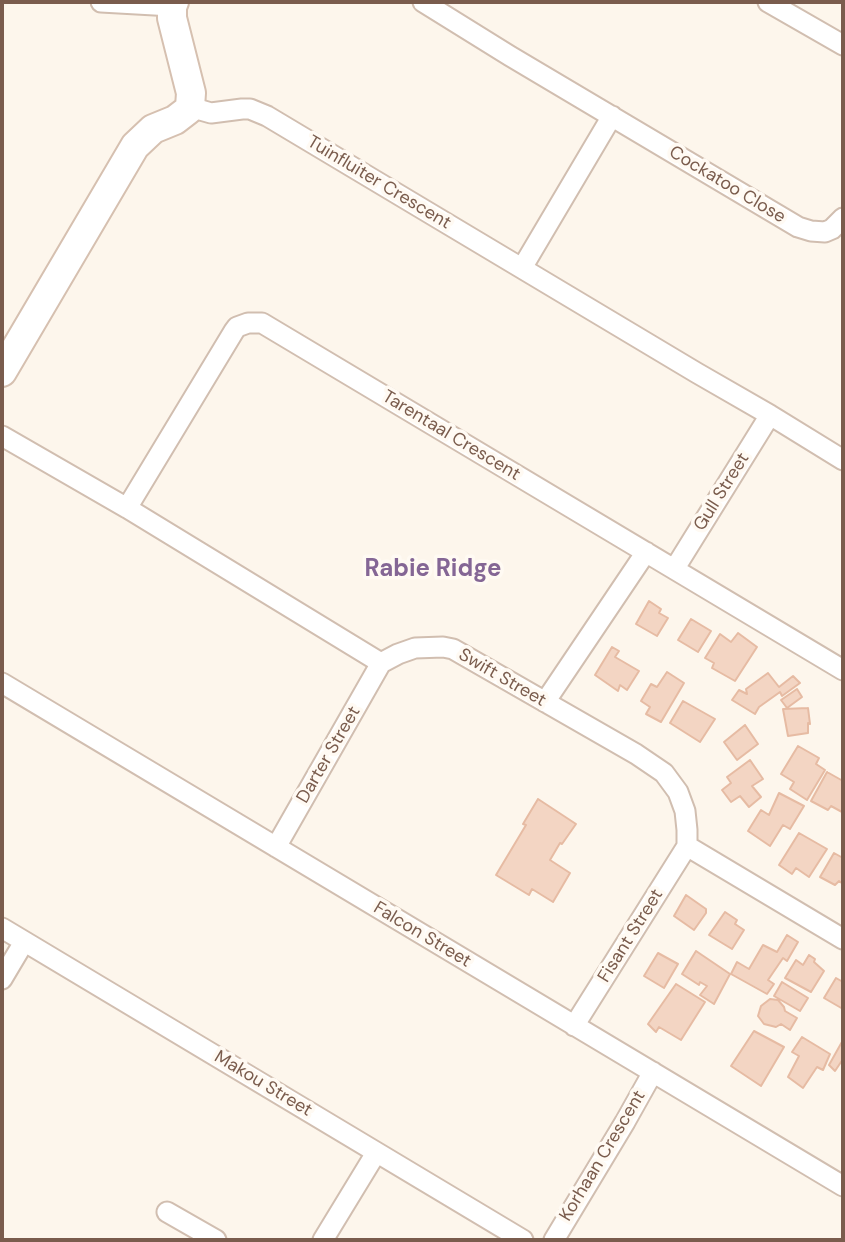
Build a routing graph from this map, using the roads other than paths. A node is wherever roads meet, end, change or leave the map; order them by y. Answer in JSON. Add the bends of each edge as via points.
{"nodes":[{"id":1,"x":102,"y":2,"type":"edge"},
{"id":2,"x":423,"y":2,"type":"edge"},
{"id":3,"x":768,"y":2,"type":"edge"},
{"id":4,"x":173,"y":4,"type":"edge"},
{"id":5,"x":843,"y":45,"type":"edge"},
{"id":6,"x":190,"y":107,"type":"junction"},
{"id":7,"x":612,"y":116,"type":"junction"},
{"id":8,"x":843,"y":218,"type":"edge"},
{"id":9,"x":522,"y":268,"type":"junction"},
{"id":10,"x":2,"y":372,"type":"edge"},
{"id":11,"x":770,"y":415,"type":"junction"},
{"id":12,"x":2,"y":436,"type":"edge"},
{"id":13,"x":843,"y":460,"type":"edge"},
{"id":14,"x":127,"y":508,"type":"junction"},
{"id":15,"x":646,"y":552,"type":"junction"},
{"id":16,"x":675,"y":568,"type":"junction"},
{"id":17,"x":382,"y":663,"type":"junction"},
{"id":18,"x":843,"y":670,"type":"edge"},
{"id":19,"x":2,"y":683,"type":"edge"},
{"id":20,"x":545,"y":702,"type":"junction"},
{"id":21,"x":687,"y":846,"type":"junction"},
{"id":22,"x":276,"y":847,"type":"junction"},
{"id":23,"x":2,"y":928,"type":"edge"},
{"id":24,"x":843,"y":939,"type":"edge"},
{"id":25,"x":24,"y":942,"type":"junction"},
{"id":26,"x":2,"y":979,"type":"edge"},
{"id":27,"x":574,"y":1026,"type":"junction"},
{"id":28,"x":653,"y":1072,"type":"junction"},
{"id":29,"x":376,"y":1153,"type":"junction"},
{"id":30,"x":843,"y":1186,"type":"edge"},
{"id":31,"x":167,"y":1212,"type":"dead end"},
{"id":32,"x":216,"y":1240,"type":"edge"},
{"id":33,"x":323,"y":1240,"type":"edge"},
{"id":34,"x":523,"y":1240,"type":"edge"},
{"id":35,"x":554,"y":1240,"type":"edge"}],
"edges":[{"from":1,"to":4,"type":"street"},
{"from":2,"to":7,"type":"street","name":"Cockatoo Close"},
{"from":3,"to":5,"type":"street"},
{"from":4,"to":6,"type":"street"},
{"from":6,"to":9,"type":"street","name":"Tuinfluiter Crescent","via":[[211,113],[258,111]]},
{"from":6,"to":10,"type":"street","via":[[135,146]]},
{"from":7,"to":8,"type":"street","name":"Cockatoo Close","via":[[799,227],[825,232]]},
{"from":7,"to":9,"type":"street"},
{"from":9,"to":11,"type":"street","name":"Tuinfluiter Crescent"},
{"from":11,"to":13,"type":"street","name":"Tuinfluiter Crescent"},
{"from":11,"to":16,"type":"street","name":"Gull Street"},
{"from":12,"to":14,"type":"street"},
{"from":14,"to":15,"type":"street","name":"Tarentaal Crescent","via":[[234,331],[255,322]]},
{"from":14,"to":17,"type":"street"},
{"from":15,"to":16,"type":"street","name":"Tarentaal Crescent"},
{"from":15,"to":20,"type":"street"},
{"from":16,"to":18,"type":"street","name":"Tarentaal Crescent"},
{"from":17,"to":20,"type":"street","name":"Swift Street","via":[[415,648],[453,649]]},
{"from":17,"to":22,"type":"street","name":"Darter Street"},
{"from":19,"to":22,"type":"street","name":"Falcon Street"},
{"from":20,"to":21,"type":"street","name":"Swift Street","via":[[664,773],[683,803]]},
{"from":21,"to":24,"type":"street"},
{"from":21,"to":27,"type":"street","name":"Fisant Street"},
{"from":22,"to":27,"type":"street","name":"Falcon Street"},
{"from":23,"to":25,"type":"street","name":"Makou Street"},
{"from":25,"to":26,"type":"street"},
{"from":25,"to":29,"type":"street","name":"Makou Street"},
{"from":27,"to":28,"type":"street","name":"Falcon Street"},
{"from":28,"to":30,"type":"street","name":"Falcon Street"},
{"from":28,"to":35,"type":"street","name":"Korhaan Crescent"},
{"from":29,"to":33,"type":"street"},
{"from":29,"to":34,"type":"street","name":"Makou Street"},
{"from":31,"to":32,"type":"street"}]}
